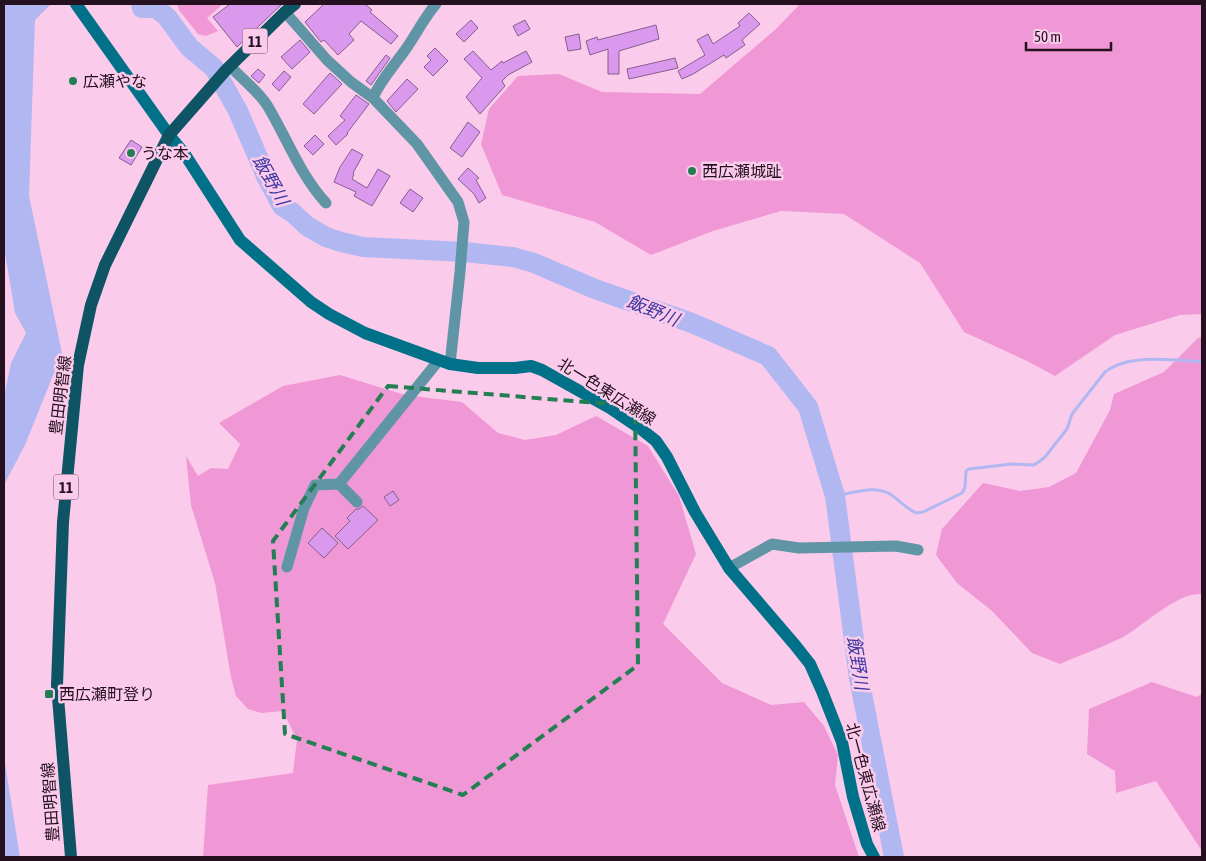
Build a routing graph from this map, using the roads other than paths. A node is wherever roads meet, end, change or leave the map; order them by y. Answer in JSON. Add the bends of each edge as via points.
{"nodes":[{"id":1,"x":76,"y":4,"type":"edge"},
{"id":2,"x":436,"y":4,"type":"edge"},
{"id":3,"x":290,"y":8,"type":"edge"},
{"id":4,"x":228,"y":68,"type":"junction"},
{"id":5,"x":374,"y":98,"type":"junction"},
{"id":6,"x":169,"y":135,"type":"junction"},
{"id":7,"x":326,"y":203,"type":"dead end"},
{"id":8,"x":444,"y":362,"type":"junction"},
{"id":9,"x":339,"y":484,"type":"junction"},
{"id":10,"x":357,"y":502,"type":"dead end"},
{"id":11,"x":918,"y":550,"type":"dead end"},
{"id":12,"x":287,"y":566,"type":"dead end"},
{"id":13,"x":729,"y":568,"type":"junction"},
{"id":14,"x":71,"y":857,"type":"edge"},
{"id":15,"x":874,"y":857,"type":"edge"}],
"edges":[{"from":1,"to":6,"type":"main road","name":"北一色東広瀬線"},
{"from":2,"to":5,"type":"street","via":[[378,85]]},
{"from":3,"to":4,"type":"main road","name":"豊田明智線","number":"11"},
{"from":3,"to":5,"type":"street","via":[[327,60]]},
{"from":4,"to":6,"type":"main road","name":"豊田明智線","number":"11"},
{"from":4,"to":7,"type":"street","via":[[266,104],[288,147]]},
{"from":5,"to":8,"type":"street","via":[[416,144],[454,195],[464,222],[460,272]]},
{"from":6,"to":8,"type":"main road","name":"北一色東広瀬線","via":[[240,240],[311,302],[365,333]]},
{"from":6,"to":14,"type":"main road","name":"豊田明智線","number":"11","via":[[105,266],[91,306],[78,364],[63,522],[57,685]]},
{"from":8,"to":9,"type":"street"},
{"from":8,"to":13,"type":"main road","name":"北一色東広瀬線","via":[[478,368],[531,366],[582,391],[641,429],[656,441],[667,458]]},
{"from":9,"to":10,"type":"street"},
{"from":9,"to":12,"type":"street","via":[[315,485],[304,508]]},
{"from":11,"to":13,"type":"street","via":[[896,546],[799,548],[772,544]]},
{"from":13,"to":15,"type":"main road","name":"北一色東広瀬線","via":[[810,664],[842,742],[853,797]]}]}
